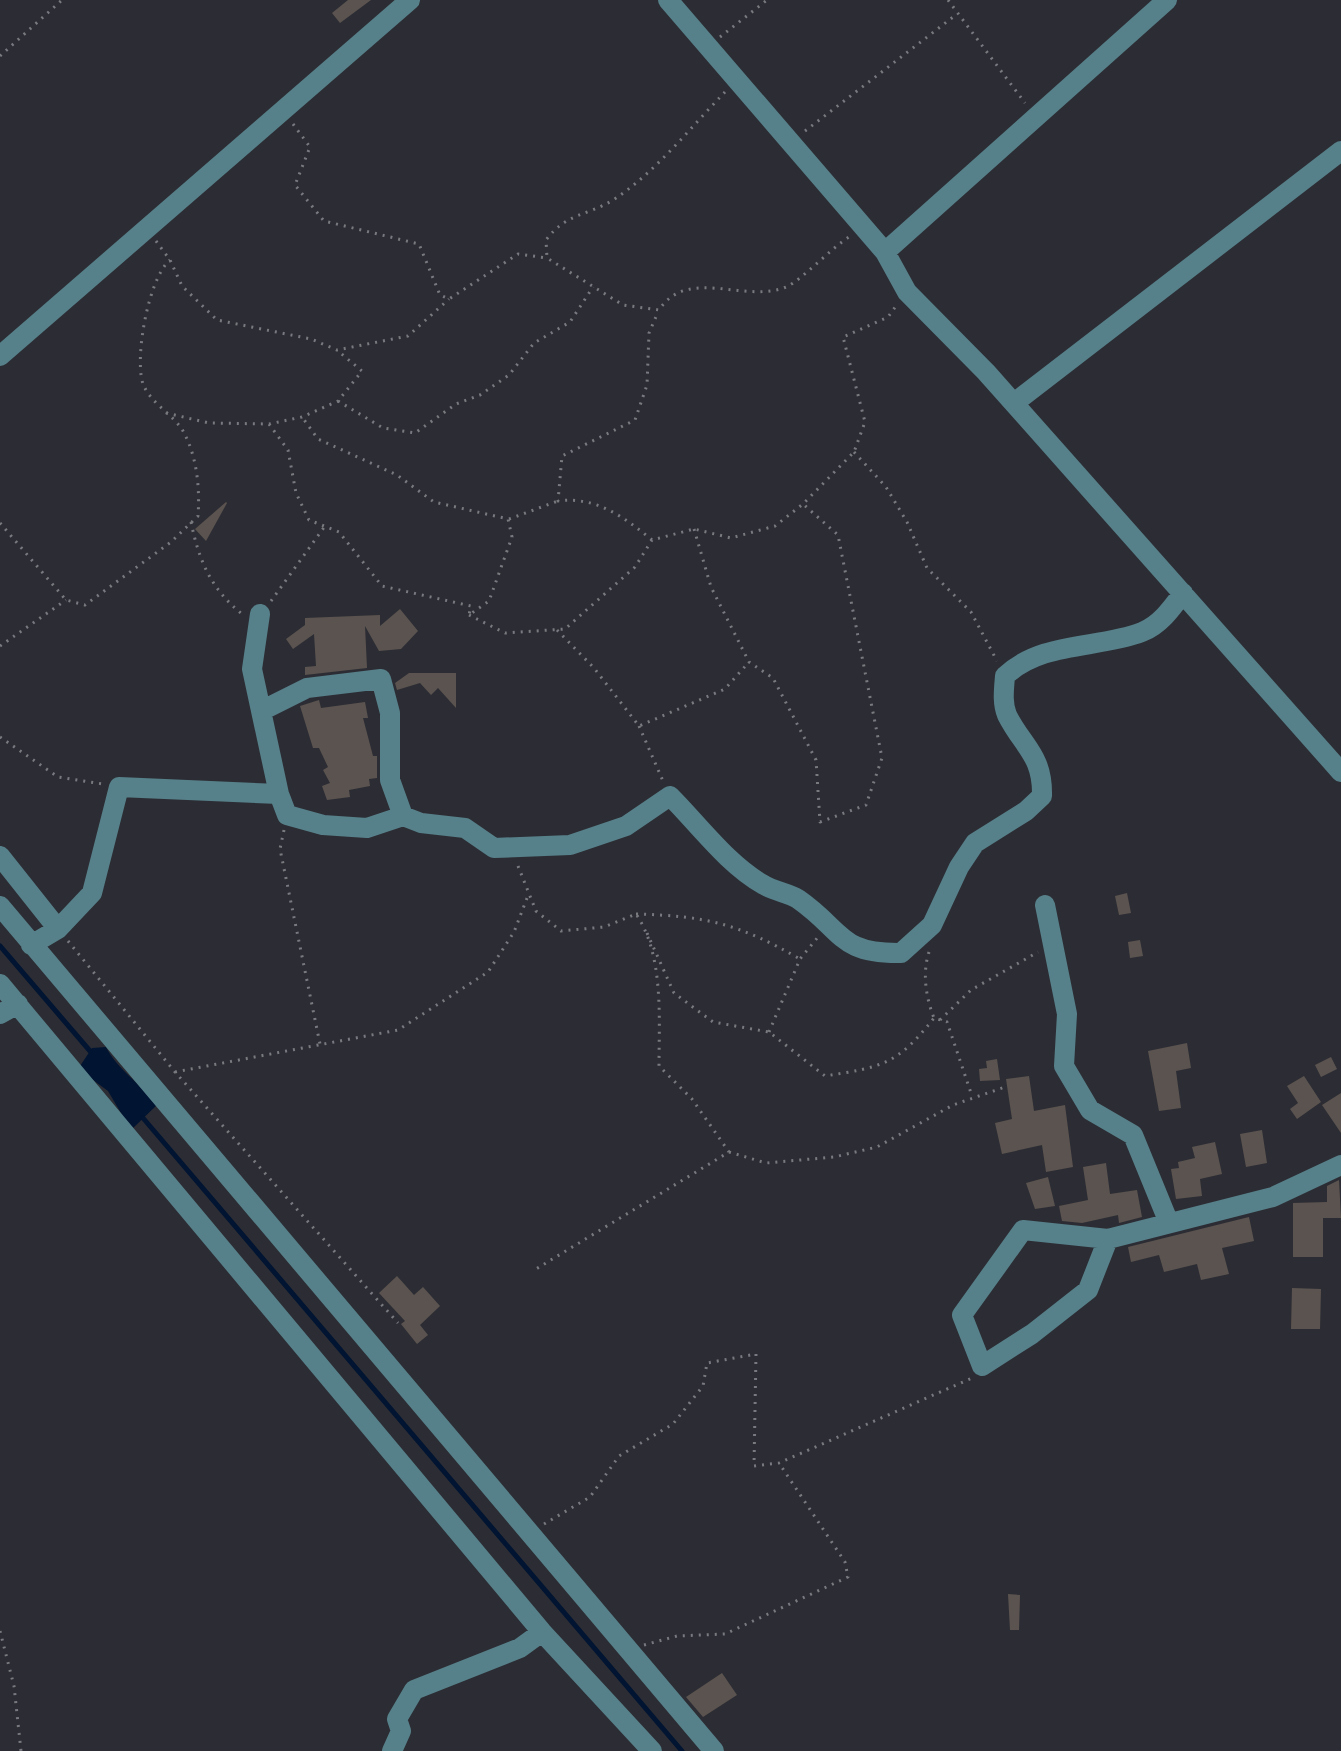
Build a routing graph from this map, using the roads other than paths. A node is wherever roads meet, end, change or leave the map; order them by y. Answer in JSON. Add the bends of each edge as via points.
{"nodes":[{"id":1,"x":410,"y":0,"type":"edge"},
{"id":2,"x":668,"y":0,"type":"edge"},
{"id":3,"x":1167,"y":0,"type":"edge"},
{"id":4,"x":1341,"y":151,"type":"edge"},
{"id":5,"x":885,"y":252,"type":"junction"},
{"id":6,"x":0,"y":356,"type":"edge"},
{"id":7,"x":1014,"y":403,"type":"junction"},
{"id":8,"x":1183,"y":593,"type":"junction"},
{"id":9,"x":260,"y":614,"type":"road end"},
{"id":10,"x":261,"y":711,"type":"junction"},
{"id":11,"x":1341,"y":772,"type":"edge"},
{"id":12,"x":279,"y":794,"type":"junction"},
{"id":13,"x":403,"y":816,"type":"junction"},
{"id":14,"x":0,"y":856,"type":"edge"},
{"id":15,"x":1045,"y":905,"type":"dead end"},
{"id":16,"x":0,"y":906,"type":"edge"},
{"id":17,"x":58,"y":929,"type":"junction"},
{"id":18,"x":31,"y":945,"type":"junction"},
{"id":19,"x":0,"y":984,"type":"edge"},
{"id":20,"x":9,"y":1009,"type":"edge"},
{"id":21,"x":1341,"y":1165,"type":"edge"},
{"id":22,"x":1169,"y":1223,"type":"junction"},
{"id":23,"x":1108,"y":1239,"type":"junction"},
{"id":24,"x":542,"y":1632,"type":"junction"},
{"id":25,"x":392,"y":1751,"type":"edge"},
{"id":26,"x":652,"y":1751,"type":"edge"},
{"id":27,"x":714,"y":1751,"type":"edge"}],
"edges":[{"from":1,"to":6,"type":"street"},
{"from":2,"to":5,"type":"street"},
{"from":3,"to":5,"type":"street"},
{"from":4,"to":7,"type":"street"},
{"from":5,"to":7,"type":"street","via":[[907,292]]},
{"from":7,"to":8,"type":"street"},
{"from":8,"to":11,"type":"street"},
{"from":8,"to":13,"type":"street","via":[[1167,615],[1143,632],[1018,664],[1005,676],[1007,714],[1031,748],[1042,775],[1042,796],[975,843],[932,925],[901,953],[868,954],[847,944],[796,898],[764,885],[738,865],[670,796],[626,826],[570,845],[494,848],[465,828]]},
{"from":9,"to":10,"type":"street","via":[[252,669]]},
{"from":10,"to":12,"type":"street"},
{"from":10,"to":13,"type":"street","via":[[307,688],[381,679],[390,713],[390,780]]},
{"from":12,"to":13,"type":"street","via":[[287,815],[323,825],[367,828]]},
{"from":12,"to":17,"type":"street","via":[[119,787],[92,893]]},
{"from":14,"to":17,"type":"street"},
{"from":15,"to":22,"type":"street","via":[[1067,1014],[1064,1066],[1090,1110],[1133,1135]]},
{"from":16,"to":18,"type":"street"},
{"from":17,"to":18,"type":"street"},
{"from":18,"to":27,"type":"street"},
{"from":19,"to":20,"type":"street"},
{"from":20,"to":24,"type":"street"},
{"from":21,"to":22,"type":"street","via":[[1273,1197]]},
{"from":22,"to":23,"type":"street"},
{"from":23,"to":23,"type":"street","via":[[1023,1230],[962,1315],[982,1366],[1088,1290]]},
{"from":24,"to":25,"type":"street","via":[[520,1648],[414,1690],[397,1719],[401,1731]]},
{"from":24,"to":26,"type":"street"}]}
